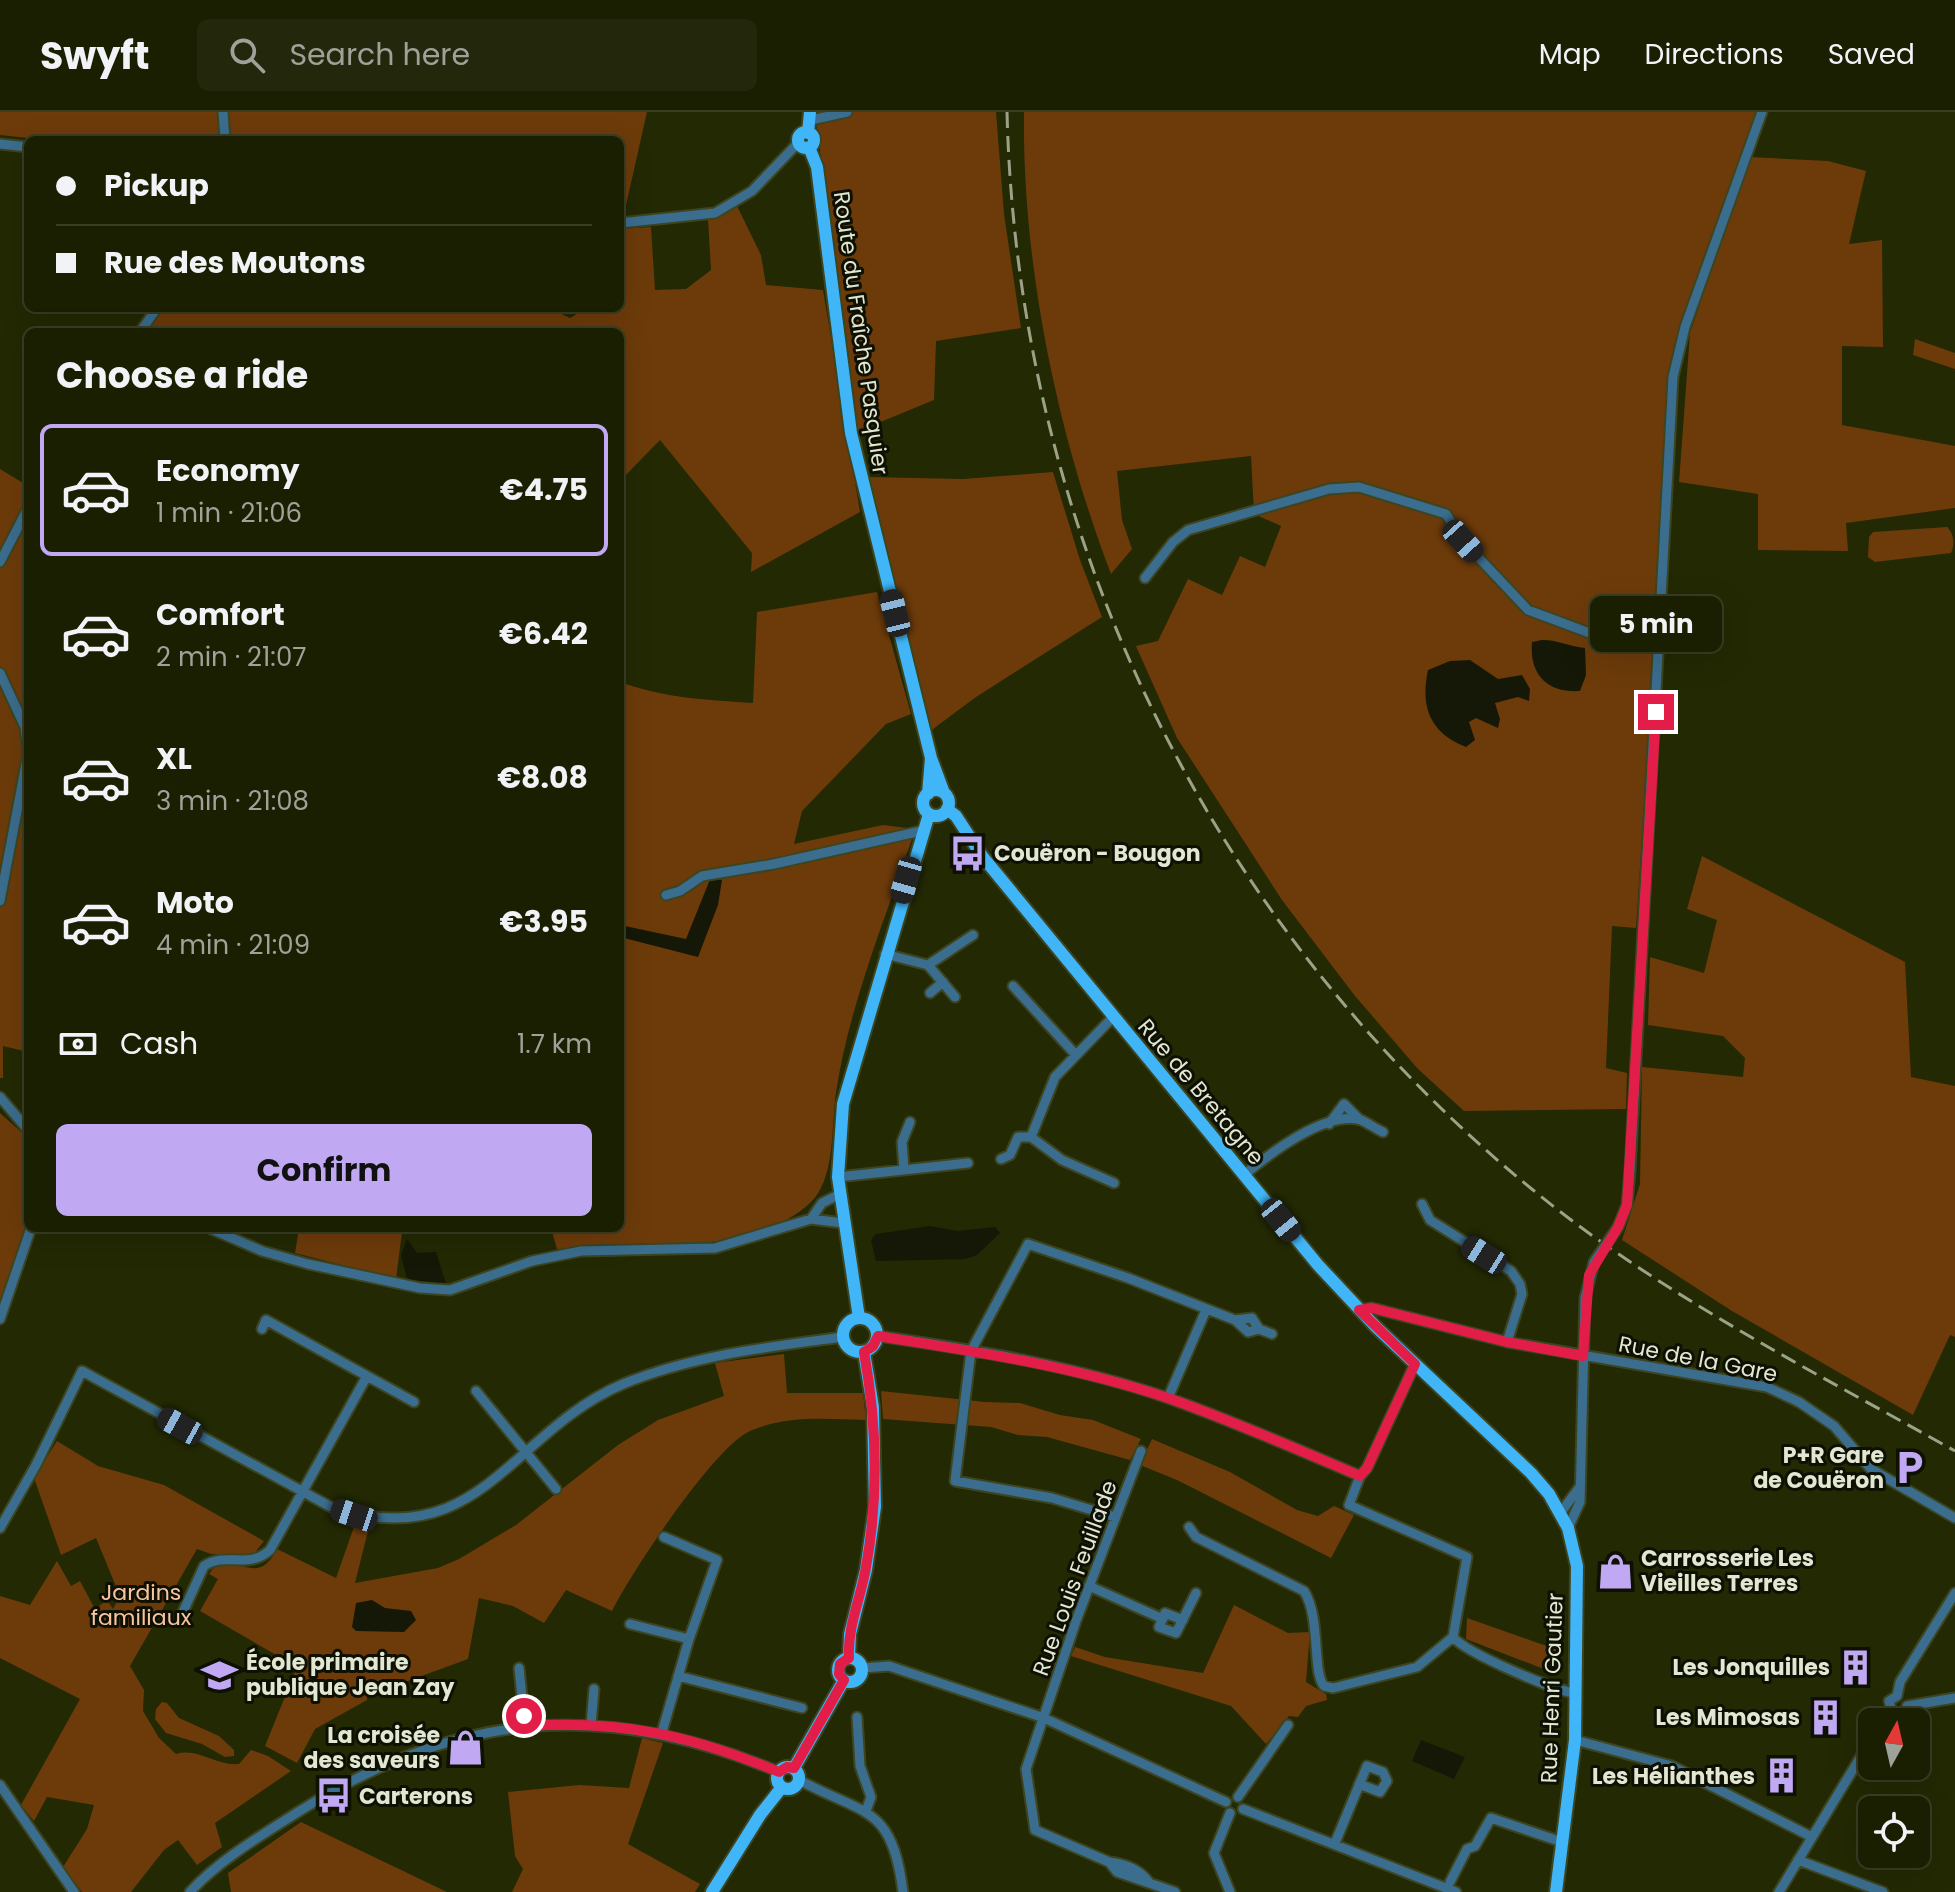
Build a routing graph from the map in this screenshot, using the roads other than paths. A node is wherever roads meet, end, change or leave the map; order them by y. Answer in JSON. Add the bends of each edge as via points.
{"nodes":[{"id":1,"x":223,"y":112,"type":"edge"},
{"id":2,"x":847,"y":112,"type":"edge"},
{"id":3,"x":1762,"y":112,"type":"edge"},
{"id":4,"x":810,"y":122,"type":"edge"},
{"id":5,"x":225,"y":136,"type":"edge"},
{"id":6,"x":0,"y":144,"type":"edge"},
{"id":7,"x":804,"y":145,"type":"junction"},
{"id":8,"x":24,"y":147,"type":"edge"},
{"id":9,"x":624,"y":223,"type":"edge"},
{"id":10,"x":24,"y":516,"type":"edge"},
{"id":11,"x":0,"y":562,"type":"edge"},
{"id":12,"x":1145,"y":578,"type":"dead end"},
{"id":13,"x":1660,"y":636,"type":"junction"},
{"id":14,"x":0,"y":673,"type":"edge"},
{"id":15,"x":24,"y":725,"type":"edge"},
{"id":16,"x":931,"y":758,"type":"junction"},
{"id":17,"x":24,"y":774,"type":"edge"},
{"id":18,"x":944,"y":793,"type":"junction"},
{"id":19,"x":928,"y":794,"type":"junction"},
{"id":20,"x":947,"y":809,"type":"junction"},
{"id":21,"x":929,"y":814,"type":"junction"},
{"id":22,"x":921,"y":831,"type":"junction"},
{"id":23,"x":666,"y":895,"type":"dead end"},
{"id":24,"x":0,"y":901,"type":"edge"},
{"id":25,"x":973,"y":935,"type":"dead end"},
{"id":26,"x":885,"y":954,"type":"junction"},
{"id":27,"x":928,"y":965,"type":"junction"},
{"id":28,"x":943,"y":982,"type":"junction"},
{"id":29,"x":1013,"y":986,"type":"dead end"},
{"id":30,"x":930,"y":993,"type":"dead end"},
{"id":31,"x":955,"y":997,"type":"dead end"},
{"id":32,"x":1113,"y":1017,"type":"junction"},
{"id":33,"x":1075,"y":1054,"type":"junction"},
{"id":34,"x":0,"y":1097,"type":"edge"},
{"id":35,"x":1359,"y":1119,"type":"junction"},
{"id":36,"x":910,"y":1122,"type":"dead end"},
{"id":37,"x":1329,"y":1124,"type":"junction"},
{"id":38,"x":24,"y":1125,"type":"edge"},
{"id":39,"x":1383,"y":1132,"type":"dead end"},
{"id":40,"x":1031,"y":1137,"type":"junction"},
{"id":41,"x":1001,"y":1159,"type":"dead end"},
{"id":42,"x":968,"y":1163,"type":"dead end"},
{"id":43,"x":904,"y":1170,"type":"junction"},
{"id":44,"x":1244,"y":1175,"type":"junction"},
{"id":45,"x":838,"y":1177,"type":"junction"},
{"id":46,"x":1114,"y":1183,"type":"dead end"},
{"id":47,"x":840,"y":1194,"type":"junction"},
{"id":48,"x":1422,"y":1204,"type":"dead end"},
{"id":49,"x":811,"y":1219,"type":"junction"},
{"id":50,"x":843,"y":1223,"type":"junction"},
{"id":51,"x":30,"y":1232,"type":"edge"},
{"id":52,"x":218,"y":1232,"type":"edge"},
{"id":53,"x":1206,"y":1310,"type":"junction"},
{"id":54,"x":1359,"y":1310,"type":"junction"},
{"id":55,"x":859,"y":1318,"type":"junction"},
{"id":56,"x":0,"y":1319,"type":"edge"},
{"id":57,"x":262,"y":1329,"type":"dead end"},
{"id":58,"x":1272,"y":1334,"type":"dead end"},
{"id":59,"x":878,"y":1336,"type":"junction"},
{"id":60,"x":843,"y":1337,"type":"junction"},
{"id":61,"x":1507,"y":1342,"type":"junction"},
{"id":62,"x":971,"y":1351,"type":"junction"},
{"id":63,"x":864,"y":1352,"type":"junction"},
{"id":64,"x":1583,"y":1356,"type":"junction"},
{"id":65,"x":1415,"y":1364,"type":"junction"},
{"id":66,"x":367,"y":1376,"type":"junction"},
{"id":67,"x":476,"y":1391,"type":"dead end"},
{"id":68,"x":1168,"y":1398,"type":"junction"},
{"id":69,"x":414,"y":1402,"type":"dead end"},
{"id":70,"x":1141,"y":1451,"type":"dead end"},
{"id":71,"x":527,"y":1453,"type":"junction"},
{"id":72,"x":1360,"y":1476,"type":"junction"},
{"id":73,"x":1579,"y":1488,"type":"junction"},
{"id":74,"x":556,"y":1489,"type":"dead end"},
{"id":75,"x":302,"y":1492,"type":"junction"},
{"id":76,"x":1561,"y":1512,"type":"junction"},
{"id":77,"x":1115,"y":1517,"type":"junction"},
{"id":78,"x":1955,"y":1518,"type":"edge"},
{"id":79,"x":1189,"y":1527,"type":"dead end"},
{"id":80,"x":0,"y":1528,"type":"edge"},
{"id":81,"x":1568,"y":1528,"type":"junction"},
{"id":82,"x":664,"y":1537,"type":"dead end"},
{"id":83,"x":1089,"y":1586,"type":"junction"},
{"id":84,"x":1196,"y":1593,"type":"dead end"},
{"id":85,"x":1955,"y":1593,"type":"edge"},
{"id":86,"x":183,"y":1612,"type":"dead end"},
{"id":87,"x":630,"y":1624,"type":"dead end"},
{"id":88,"x":1453,"y":1637,"type":"junction"},
{"id":89,"x":689,"y":1639,"type":"junction"},
{"id":90,"x":849,"y":1658,"type":"junction"},
{"id":91,"x":519,"y":1668,"type":"dead end"},
{"id":92,"x":862,"y":1668,"type":"junction"},
{"id":93,"x":678,"y":1676,"type":"junction"},
{"id":94,"x":844,"y":1680,"type":"junction"},
{"id":95,"x":594,"y":1689,"type":"dead end"},
{"id":96,"x":1575,"y":1693,"type":"junction"},
{"id":97,"x":1897,"y":1696,"type":"junction"},
{"id":98,"x":1955,"y":1698,"type":"edge"},
{"id":99,"x":1907,"y":1706,"type":"joint"},
{"id":100,"x":802,"y":1708,"type":"dead end"},
{"id":101,"x":1891,"y":1708,"type":"edge"},
{"id":102,"x":857,"y":1717,"type":"dead end"},
{"id":103,"x":1044,"y":1718,"type":"junction"},
{"id":104,"x":591,"y":1725,"type":"junction"},
{"id":105,"x":1288,"y":1725,"type":"dead end"},
{"id":106,"x":525,"y":1726,"type":"junction"},
{"id":107,"x":662,"y":1732,"type":"junction"},
{"id":108,"x":1575,"y":1740,"type":"junction"},
{"id":109,"x":1858,"y":1761,"type":"edge"},
{"id":110,"x":779,"y":1772,"type":"junction"},
{"id":111,"x":797,"y":1774,"type":"junction"},
{"id":112,"x":1359,"y":1784,"type":"dead end"},
{"id":113,"x":782,"y":1787,"type":"junction"},
{"id":114,"x":1,"y":1791,"type":"edge"},
{"id":115,"x":1238,"y":1797,"type":"junction"},
{"id":116,"x":1226,"y":1802,"type":"junction"},
{"id":117,"x":1243,"y":1809,"type":"junction"},
{"id":118,"x":866,"y":1811,"type":"junction"},
{"id":119,"x":1230,"y":1813,"type":"junction"},
{"id":120,"x":1812,"y":1837,"type":"junction"},
{"id":121,"x":1562,"y":1842,"type":"junction"},
{"id":122,"x":1335,"y":1843,"type":"junction"},
{"id":123,"x":1798,"y":1860,"type":"junction"},
{"id":124,"x":1449,"y":1889,"type":"edge"},
{"id":125,"x":74,"y":1892,"type":"edge"},
{"id":126,"x":190,"y":1892,"type":"edge"},
{"id":127,"x":712,"y":1892,"type":"edge"},
{"id":128,"x":903,"y":1892,"type":"edge"},
{"id":129,"x":1175,"y":1892,"type":"edge"},
{"id":130,"x":1230,"y":1892,"type":"edge"},
{"id":131,"x":1556,"y":1892,"type":"edge"},
{"id":132,"x":1779,"y":1892,"type":"edge"},
{"id":133,"x":1883,"y":1892,"type":"edge"}],
"edges":[{"from":1,"to":5,"type":"street"},
{"from":2,"to":4,"type":"street"},
{"from":3,"to":13,"type":"street","via":[[1685,327],[1673,377]]},
{"from":4,"to":7,"type":"main road","name":"Route du Fraîche Pasquier","via":[[813,138]]},
{"from":6,"to":8,"type":"street"},
{"from":7,"to":9,"type":"street","via":[[752,191],[715,213]]},
{"from":7,"to":16,"type":"main road","name":"Route du Fraîche Pasquier","via":[[817,167],[855,455]]},
{"from":10,"to":11,"type":"street"},
{"from":12,"to":13,"type":"street","via":[[1188,530],[1329,489],[1359,487],[1446,514],[1463,541],[1528,610],[1595,635]]},
{"from":13,"to":64,"type":"street","name":"Rue Henri Gautier","bridge":true,"via":[[1627,1205],[1594,1262],[1585,1298]]},
{"from":14,"to":15,"type":"street"},
{"from":16,"to":18,"type":"main road","name":"Route du Fraîche Pasquier"},
{"from":16,"to":19,"type":"main road","name":"Route du Fraîche Pasquier"},
{"from":17,"to":24,"type":"street"},
{"from":18,"to":19,"type":"main road"},
{"from":18,"to":20,"type":"main road"},
{"from":19,"to":21,"type":"main road","via":[[923,802]]},
{"from":20,"to":21,"type":"main road","via":[[941,815]]},
{"from":20,"to":32,"type":"main road","name":"Rue de Bretagne"},
{"from":21,"to":22,"type":"main road"},
{"from":22,"to":23,"type":"street","via":[[702,876]]},
{"from":22,"to":26,"type":"main road"},
{"from":25,"to":27,"type":"street"},
{"from":26,"to":27,"type":"street"},
{"from":26,"to":45,"type":"main road","via":[[847,1082]]},
{"from":27,"to":28,"type":"street"},
{"from":28,"to":30,"type":"street"},
{"from":28,"to":31,"type":"street"},
{"from":29,"to":33,"type":"street"},
{"from":32,"to":33,"type":"street"},
{"from":32,"to":44,"type":"main road","name":"Rue de Bretagne"},
{"from":33,"to":40,"type":"street","via":[[1050,1085]]},
{"from":34,"to":38,"type":"street"},
{"from":35,"to":37,"type":"street"},
{"from":35,"to":37,"type":"street","via":[[1344,1104]]},
{"from":35,"to":39,"type":"street"},
{"from":36,"to":43,"type":"street","via":[[902,1142]]},
{"from":37,"to":44,"type":"street","via":[[1302,1134]]},
{"from":40,"to":41,"type":"street","via":[[1018,1137],[1010,1155]]},
{"from":40,"to":46,"type":"street","via":[[1062,1160]]},
{"from":42,"to":43,"type":"street"},
{"from":43,"to":45,"type":"street"},
{"from":44,"to":54,"type":"main road","name":"Rue de Bretagne"},
{"from":45,"to":47,"type":"main road"},
{"from":47,"to":49,"type":"street","via":[[822,1203]]},
{"from":47,"to":50,"type":"main road"},
{"from":48,"to":61,"type":"street","via":[[1430,1220],[1511,1271],[1520,1284],[1522,1294]]},
{"from":49,"to":50,"type":"street"},
{"from":49,"to":52,"type":"street","via":[[715,1248],[552,1256],[450,1290],[308,1264]]},
{"from":50,"to":55,"type":"main road"},
{"from":51,"to":56,"type":"street"},
{"from":53,"to":58,"type":"street","via":[[1235,1320],[1252,1318],[1259,1329]]},
{"from":53,"to":62,"type":"street","via":[[1028,1244]]},
{"from":53,"to":68,"type":"street"},
{"from":54,"to":61,"type":"street","name":"Rue de la Gare","via":[[1372,1308]]},
{"from":54,"to":65,"type":"main road","name":"Rue de Bretagne"},
{"from":55,"to":59,"type":"main road","via":[[873,1323]]},
{"from":55,"to":60,"type":"main road","via":[[849,1322]]},
{"from":57,"to":66,"type":"street","via":[[266,1320]]},
{"from":59,"to":62,"type":"street"},
{"from":59,"to":63,"type":"main road"},
{"from":60,"to":63,"type":"main road","via":[[850,1349]]},
{"from":60,"to":71,"type":"street","via":[[723,1353],[671,1366],[581,1408]]},
{"from":61,"to":64,"type":"street","name":"Rue de la Gare"},
{"from":62,"to":68,"type":"street","via":[[1040,1363]]},
{"from":62,"to":77,"type":"street","via":[[955,1481],[1052,1498]]},
{"from":63,"to":90,"type":"main road","via":[[873,1407],[875,1507]]},
{"from":64,"to":73,"type":"street","name":"Rue Henri Gautier"},
{"from":64,"to":78,"type":"street","name":"Rue de la Gare","via":[[1748,1382],[1784,1394],[1834,1426],[1871,1469]]},
{"from":65,"to":72,"type":"street"},
{"from":65,"to":76,"type":"main road","name":"Rue de Bretagne","via":[[1531,1473]]},
{"from":66,"to":69,"type":"street"},
{"from":66,"to":75,"type":"street"},
{"from":67,"to":71,"type":"street"},
{"from":68,"to":72,"type":"street"},
{"from":70,"to":77,"type":"street","name":"Rue Louis Feuillade"},
{"from":71,"to":74,"type":"street"},
{"from":71,"to":75,"type":"street","via":[[463,1503],[417,1516],[354,1515]]},
{"from":72,"to":88,"type":"street","via":[[1349,1505],[1467,1557]]},
{"from":73,"to":76,"type":"street"},
{"from":73,"to":81,"type":"street","name":"Rue Henri Gautier","via":[[1577,1515]]},
{"from":75,"to":80,"type":"street","via":[[82,1371]]},
{"from":75,"to":86,"type":"street","via":[[270,1550],[244,1563],[223,1558],[204,1566]]},
{"from":76,"to":81,"type":"main road","name":"Rue de Bretagne"},
{"from":77,"to":83,"type":"street","name":"Rue Louis Feuillade"},
{"from":79,"to":88,"type":"street","via":[[1196,1537],[1304,1591],[1318,1640],[1318,1678],[1324,1686],[1417,1667]]},
{"from":81,"to":96,"type":"main road","name":"Rue Henri Gautier","via":[[1577,1566]]},
{"from":82,"to":89,"type":"street","via":[[717,1560],[718,1572]]},
{"from":83,"to":84,"type":"street","via":[[1163,1619],[1159,1627],[1176,1633]]},
{"from":83,"to":103,"type":"street","name":"Rue Louis Feuillade"},
{"from":85,"to":97,"type":"street","via":[[1900,1682]]},
{"from":87,"to":89,"type":"street"},
{"from":88,"to":96,"type":"street","via":[[1483,1657]]},
{"from":89,"to":93,"type":"street"},
{"from":90,"to":92,"type":"main road"},
{"from":90,"to":94,"type":"main road","via":[[838,1667]]},
{"from":91,"to":106,"type":"street"},
{"from":92,"to":94,"type":"main road","via":[[858,1679]]},
{"from":92,"to":103,"type":"street","via":[[889,1666]]},
{"from":93,"to":100,"type":"street"},
{"from":93,"to":107,"type":"street"},
{"from":94,"to":111,"type":"main road"},
{"from":95,"to":104,"type":"street"},
{"from":96,"to":108,"type":"main road","name":"Rue Henri Gautier"},
{"from":97,"to":99,"type":"street","via":[[1905,1698]]},
{"from":97,"to":101,"type":"street","via":[[1889,1701]]},
{"from":98,"to":99,"type":"street"},
{"from":102,"to":118,"type":"street","via":[[860,1766],[871,1797]]},
{"from":103,"to":116,"type":"street"},
{"from":103,"to":129,"type":"street","name":"Rue Louis Feuillade","via":[[1026,1769],[1035,1830],[1109,1862],[1117,1872]]},
{"from":104,"to":106,"type":"street"},
{"from":104,"to":107,"type":"street"},
{"from":105,"to":115,"type":"street"},
{"from":106,"to":126,"type":"street","via":[[437,1744],[370,1770],[285,1820]]},
{"from":107,"to":110,"type":"street","via":[[721,1747]]},
{"from":108,"to":120,"type":"street","via":[[1672,1766]]},
{"from":108,"to":121,"type":"main road","name":"Rue Henri Gautier"},
{"from":109,"to":120,"type":"street"},
{"from":110,"to":111,"type":"main road","via":[[787,1767]]},
{"from":110,"to":113,"type":"main road"},
{"from":111,"to":113,"type":"main road","via":[[790,1788]]},
{"from":111,"to":118,"type":"street"},
{"from":112,"to":122,"type":"street"},
{"from":113,"to":127,"type":"main road"},
{"from":114,"to":125,"type":"street"},
{"from":115,"to":116,"type":"street"},
{"from":115,"to":117,"type":"street"},
{"from":116,"to":119,"type":"street"},
{"from":117,"to":119,"type":"street"},
{"from":117,"to":122,"type":"street"},
{"from":118,"to":128,"type":"street","via":[[888,1833]]},
{"from":119,"to":130,"type":"street","via":[[1214,1853]]},
{"from":120,"to":123,"type":"street"},
{"from":121,"to":124,"type":"street","via":[[1491,1818],[1467,1849]]},
{"from":121,"to":131,"type":"main road","name":"Rue Henri Gautier"},
{"from":122,"to":124,"type":"street"},
{"from":123,"to":132,"type":"street"},
{"from":123,"to":133,"type":"street"}]}
